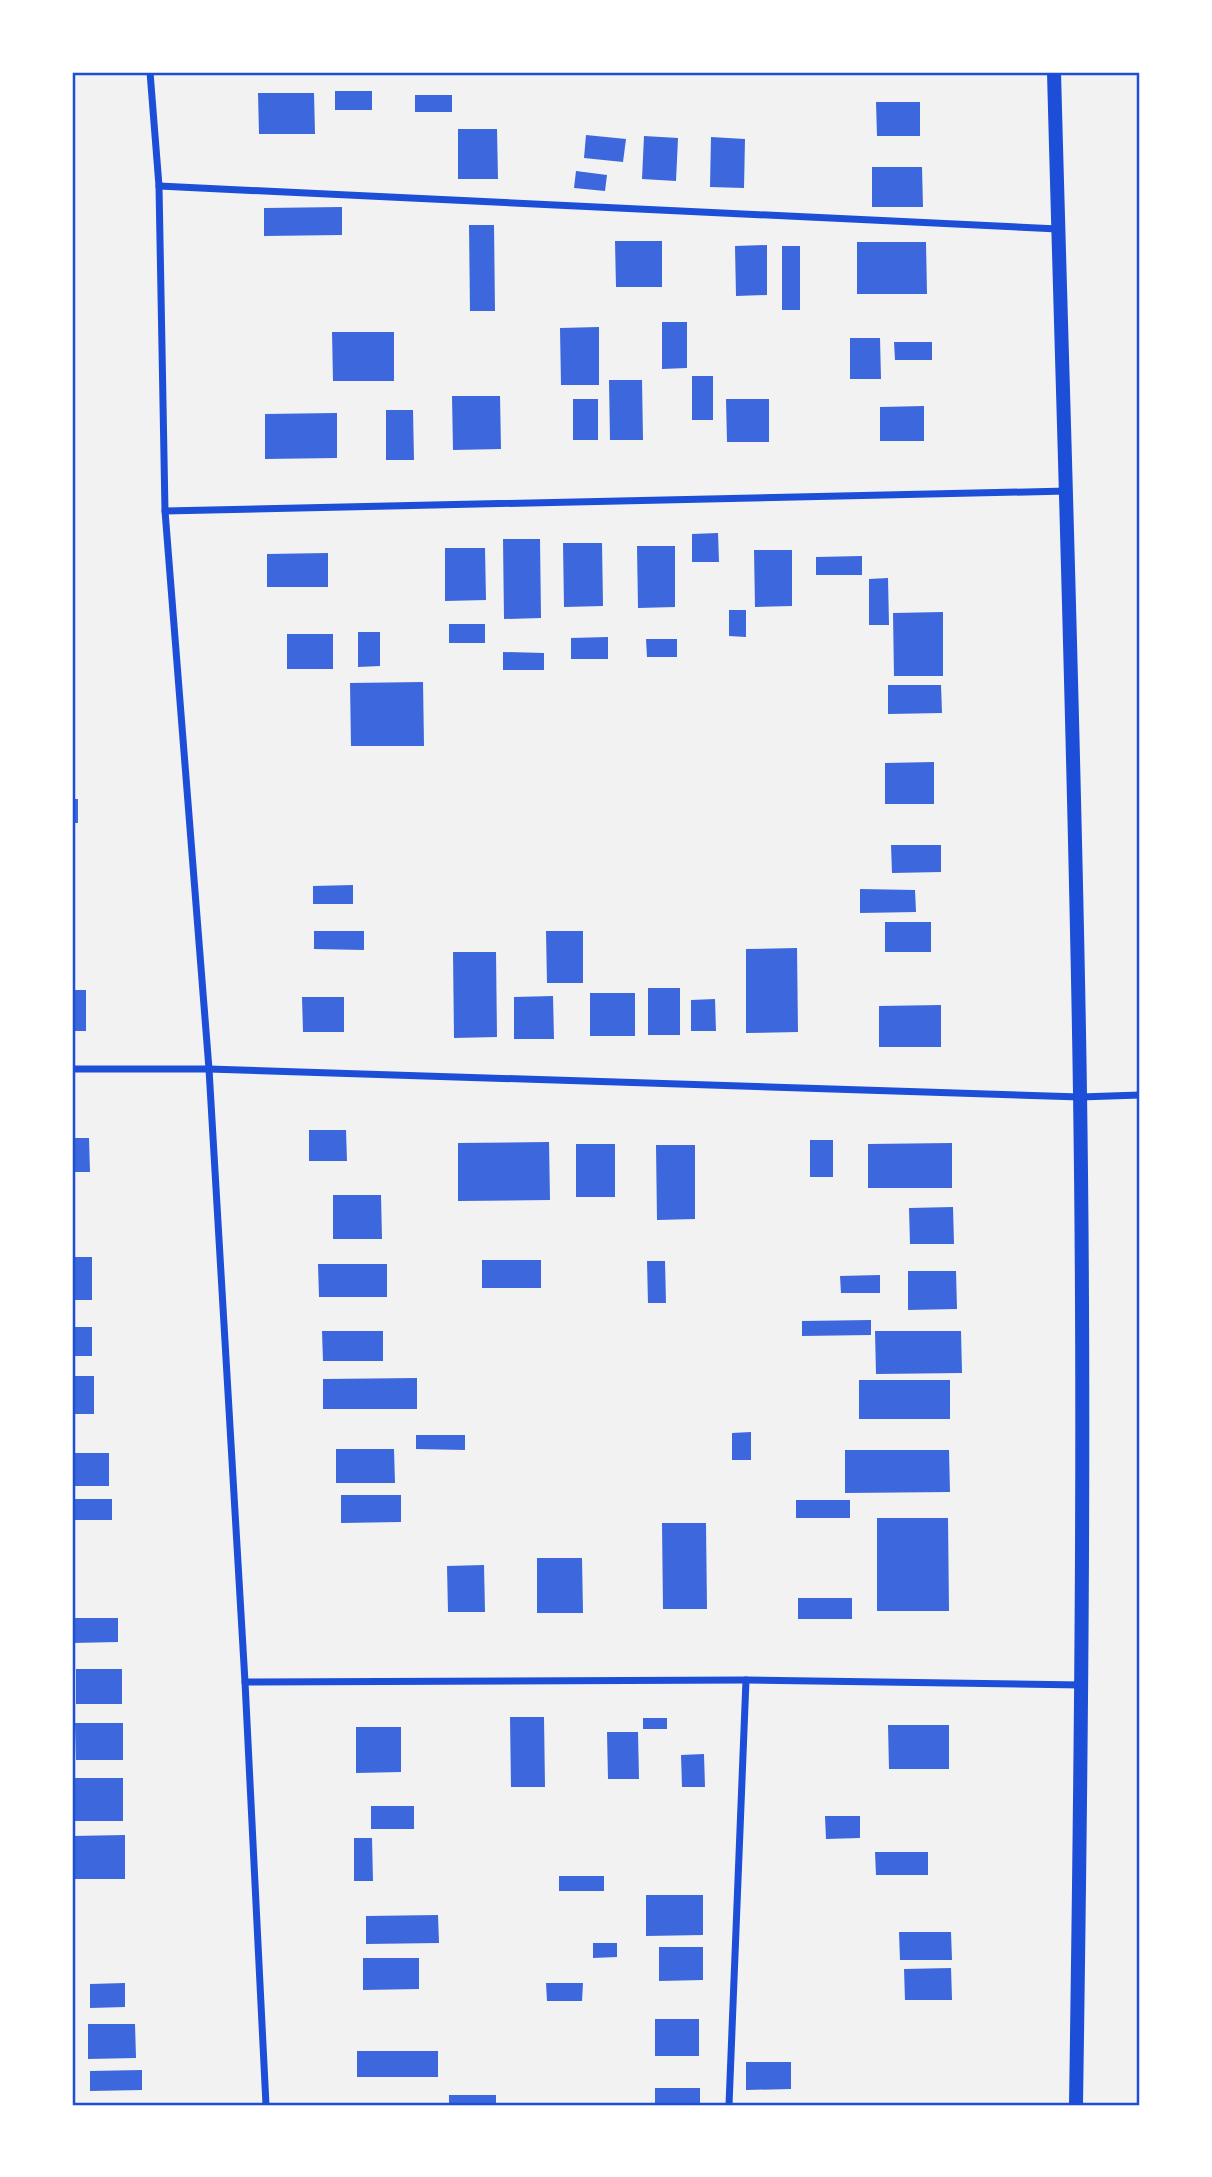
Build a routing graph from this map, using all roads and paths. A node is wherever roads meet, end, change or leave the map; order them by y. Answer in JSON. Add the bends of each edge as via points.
{"nodes":[{"id":1,"x":150,"y":72,"type":"edge"},
{"id":2,"x":1054,"y":72,"type":"edge"},
{"id":3,"x":159,"y":186,"type":"junction"},
{"id":4,"x":1058,"y":229,"type":"junction"},
{"id":5,"x":1068,"y":491,"type":"junction"},
{"id":6,"x":165,"y":512,"type":"junction"},
{"id":7,"x":72,"y":1069,"type":"edge"},
{"id":8,"x":209,"y":1069,"type":"junction"},
{"id":9,"x":1140,"y":1095,"type":"edge"},
{"id":10,"x":1080,"y":1097,"type":"junction"},
{"id":11,"x":746,"y":1680,"type":"junction"},
{"id":12,"x":246,"y":1682,"type":"junction"},
{"id":13,"x":1083,"y":1685,"type":"junction"},
{"id":14,"x":266,"y":2105,"type":"edge"},
{"id":15,"x":729,"y":2105,"type":"edge"},
{"id":16,"x":1076,"y":2105,"type":"edge"}],
"edges":[{"from":1,"to":3,"type":"street"},
{"from":2,"to":4,"type":"main road"},
{"from":3,"to":4,"type":"street"},
{"from":3,"to":6,"type":"street"},
{"from":4,"to":5,"type":"main road"},
{"from":5,"to":6,"type":"street"},
{"from":5,"to":10,"type":"main road"},
{"from":6,"to":8,"type":"street"},
{"from":7,"to":8,"type":"street"},
{"from":8,"to":10,"type":"street"},
{"from":8,"to":12,"type":"street"},
{"from":9,"to":10,"type":"street"},
{"from":10,"to":13,"type":"main road"},
{"from":11,"to":12,"type":"street"},
{"from":11,"to":13,"type":"street"},
{"from":11,"to":15,"type":"street"},
{"from":12,"to":14,"type":"street"},
{"from":13,"to":16,"type":"main road"}]}
